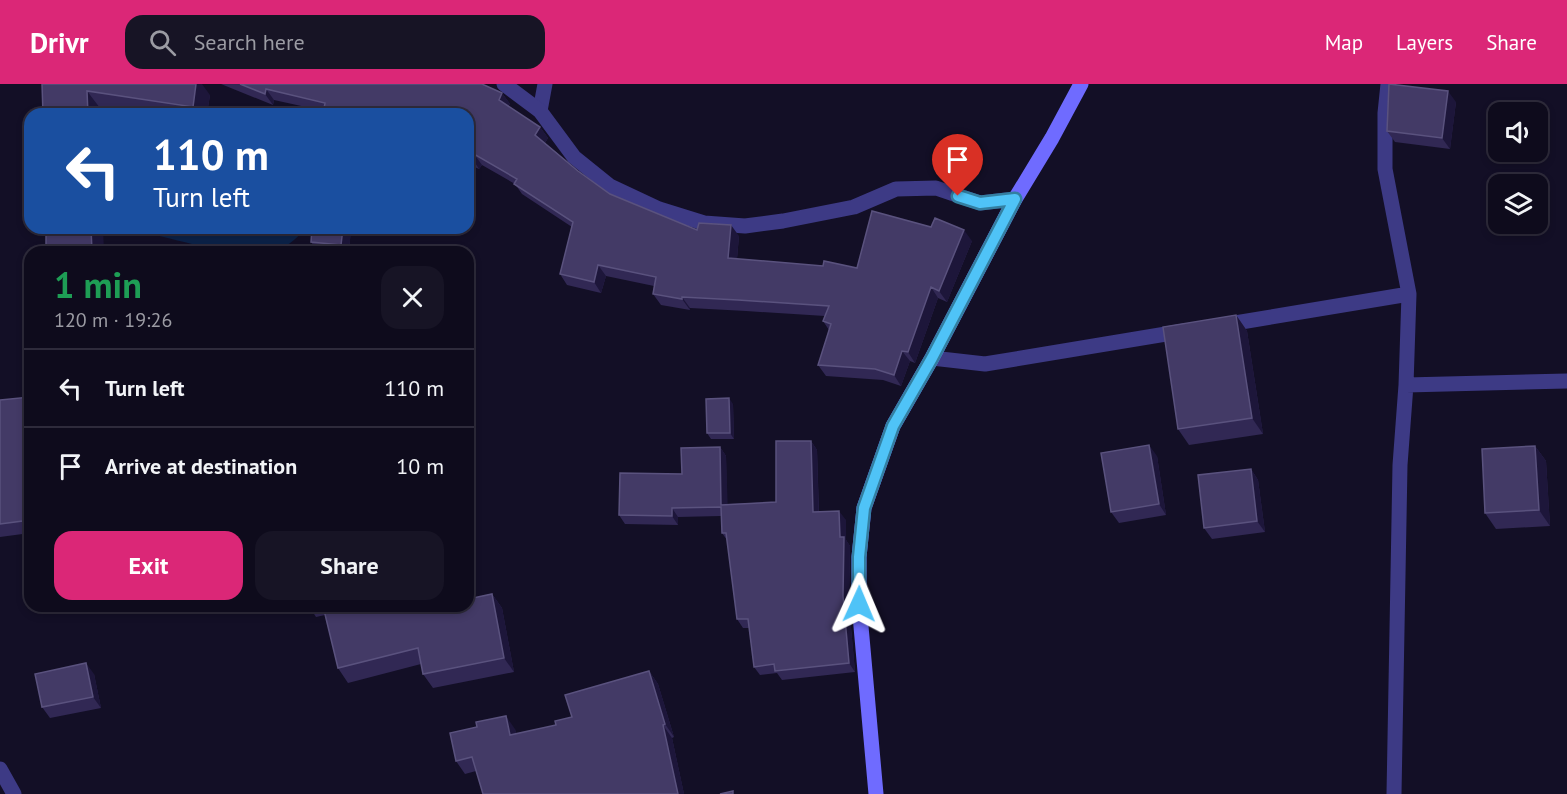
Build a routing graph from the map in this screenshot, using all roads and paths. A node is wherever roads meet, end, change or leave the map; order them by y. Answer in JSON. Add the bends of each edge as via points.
{"nodes":[{"id":1,"x":504,"y":84,"type":"edge"},
{"id":2,"x":545,"y":84,"type":"edge"},
{"id":3,"x":1081,"y":84,"type":"edge"},
{"id":4,"x":1388,"y":84,"type":"edge"},
{"id":5,"x":540,"y":111,"type":"junction"},
{"id":6,"x":1015,"y":199,"type":"junction"},
{"id":7,"x":1409,"y":294,"type":"junction"},
{"id":8,"x":932,"y":358,"type":"junction"},
{"id":9,"x":1567,"y":381,"type":"edge"},
{"id":10,"x":1406,"y":385,"type":"junction"},
{"id":11,"x":0,"y":769,"type":"edge"},
{"id":12,"x":14,"y":794,"type":"edge"},
{"id":13,"x":876,"y":794,"type":"edge"},
{"id":14,"x":1394,"y":794,"type":"edge"}],
"edges":[{"from":1,"to":5,"type":"street"},
{"from":2,"to":5,"type":"street"},
{"from":3,"to":6,"type":"main road"},
{"from":4,"to":7,"type":"street","via":[[1385,169]]},
{"from":5,"to":6,"type":"street","via":[[574,157],[610,186],[659,209],[704,223],[745,226],[783,221],[854,207],[896,189],[936,188],[980,203]]},
{"from":6,"to":8,"type":"main road"},
{"from":7,"to":8,"type":"street","via":[[985,364]]},
{"from":7,"to":10,"type":"street"},
{"from":8,"to":13,"type":"main road","via":[[893,426],[864,508],[859,604]]},
{"from":9,"to":10,"type":"street"},
{"from":10,"to":14,"type":"street","via":[[1400,465]]},
{"from":11,"to":12,"type":"street"}]}
